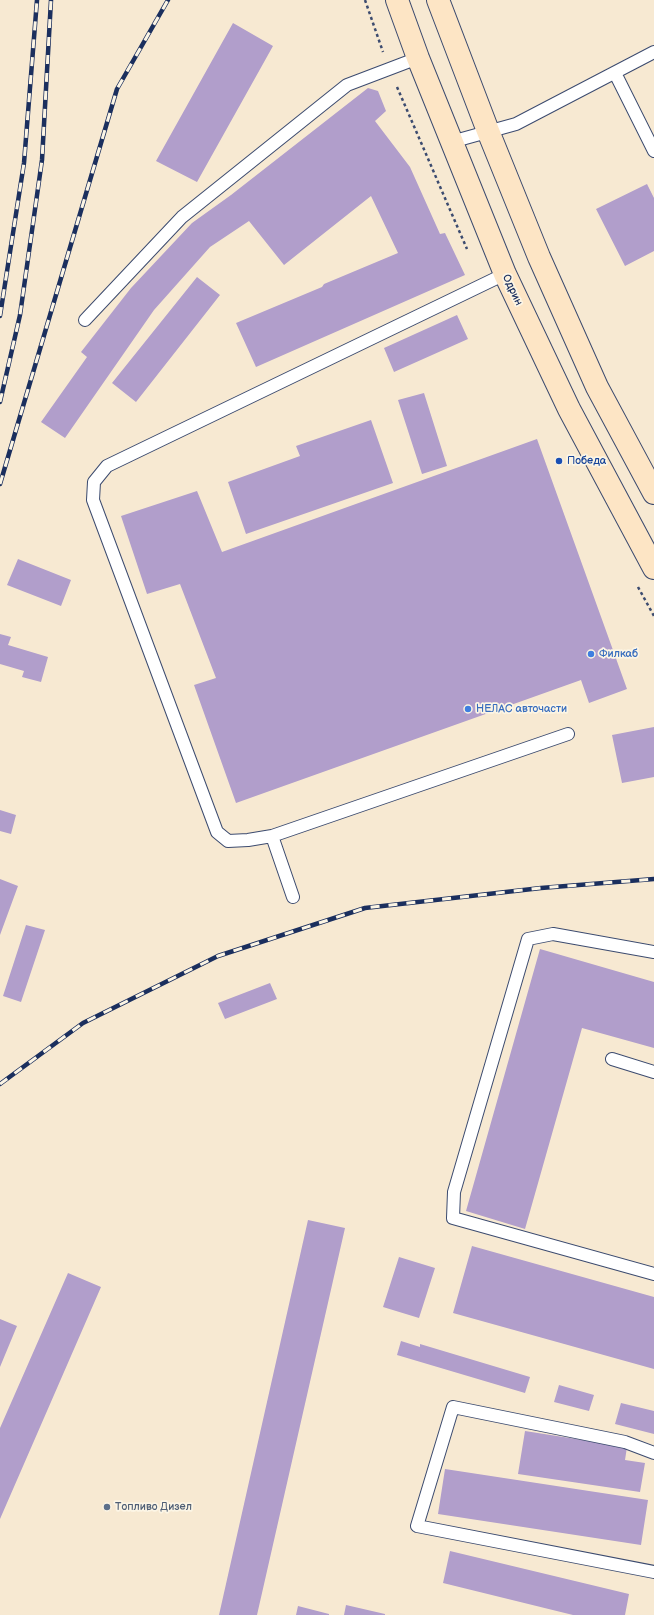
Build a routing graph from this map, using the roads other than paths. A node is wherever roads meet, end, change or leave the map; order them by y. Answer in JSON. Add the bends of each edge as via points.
{"nodes":[{"id":1,"x":397,"y":0,"type":"edge"},
{"id":2,"x":438,"y":0,"type":"edge"},
{"id":3,"x":654,"y":52,"type":"edge"},
{"id":4,"x":418,"y":58,"type":"junction"},
{"id":5,"x":615,"y":73,"type":"junction"},
{"id":6,"x":488,"y":130,"type":"junction"},
{"id":7,"x":451,"y":142,"type":"junction"},
{"id":8,"x":654,"y":151,"type":"edge"},
{"id":9,"x":505,"y":274,"type":"junction"},
{"id":10,"x":85,"y":320,"type":"dead end"},
{"id":11,"x":654,"y":493,"type":"edge"},
{"id":12,"x":654,"y":568,"type":"edge"},
{"id":13,"x":568,"y":734,"type":"dead end"},
{"id":14,"x":272,"y":836,"type":"junction"},
{"id":15,"x":293,"y":897,"type":"dead end"},
{"id":16,"x":654,"y":952,"type":"edge"},
{"id":17,"x":612,"y":1059,"type":"dead end"},
{"id":18,"x":654,"y":1072,"type":"edge"},
{"id":19,"x":654,"y":1274,"type":"edge"},
{"id":20,"x":654,"y":1453,"type":"edge"},
{"id":21,"x":654,"y":1572,"type":"edge"}],
"edges":[{"from":1,"to":4,"type":"main road","name":"Одрин"},
{"from":2,"to":6,"type":"main road"},
{"from":3,"to":5,"type":"lane"},
{"from":4,"to":7,"type":"main road","name":"Одрин"},
{"from":4,"to":10,"type":"lane","via":[[347,85],[182,216]]},
{"from":5,"to":6,"type":"lane","via":[[516,124]]},
{"from":5,"to":8,"type":"lane"},
{"from":6,"to":7,"type":"lane"},
{"from":6,"to":11,"type":"main road","via":[[539,257],[597,387]]},
{"from":7,"to":9,"type":"main road","name":"Одрин"},
{"from":9,"to":12,"type":"main road","name":"Одрин","via":[[569,409]]},
{"from":9,"to":14,"type":"lane","via":[[107,466],[94,482],[93,500],[217,832],[228,841]]},
{"from":13,"to":14,"type":"lane"},
{"from":14,"to":15,"type":"lane"},
{"from":16,"to":19,"type":"lane","via":[[553,934],[528,939],[454,1192],[453,1218]]},
{"from":17,"to":18,"type":"lane"},
{"from":20,"to":21,"type":"lane","via":[[625,1442],[453,1408],[417,1526]]}]}
